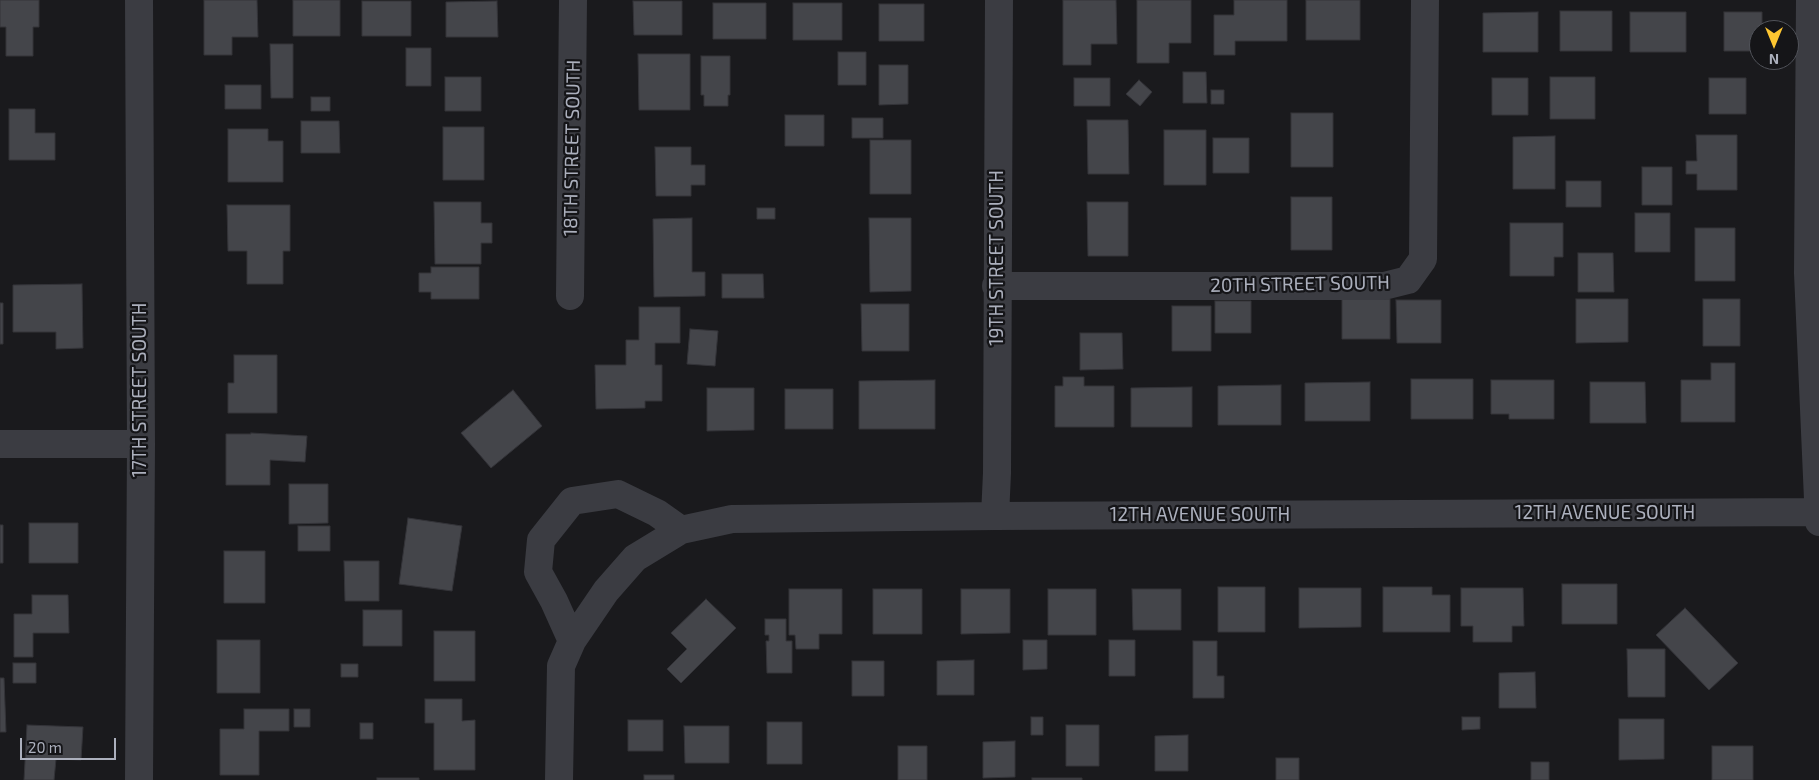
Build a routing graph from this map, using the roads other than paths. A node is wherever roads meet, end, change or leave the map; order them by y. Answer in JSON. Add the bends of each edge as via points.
{"nodes":[{"id":1,"x":139,"y":0,"type":"edge"},
{"id":2,"x":573,"y":0,"type":"edge"},
{"id":3,"x":999,"y":0,"type":"edge"},
{"id":4,"x":1426,"y":0,"type":"edge"},
{"id":5,"x":1810,"y":0,"type":"edge"},
{"id":6,"x":996,"y":286,"type":"junction"},
{"id":7,"x":570,"y":296,"type":"dead end"},
{"id":8,"x":0,"y":444,"type":"edge"},
{"id":9,"x":141,"y":444,"type":"junction"},
{"id":10,"x":995,"y":516,"type":"junction"},
{"id":11,"x":1819,"y":517,"type":"edge"},
{"id":12,"x":681,"y":530,"type":"junction"},
{"id":13,"x":572,"y":641,"type":"junction"},
{"id":14,"x":139,"y":780,"type":"edge"},
{"id":15,"x":559,"y":780,"type":"edge"}],
"edges":[{"from":1,"to":9,"type":"street","name":"17TH STREET SOUTH"},
{"from":2,"to":7,"type":"street","name":"18TH STREET SOUTH"},
{"from":3,"to":6,"type":"street","name":"19TH STREET SOUTH"},
{"from":4,"to":6,"type":"street","name":"20TH STREET SOUTH","via":[[1423,259],[1408,280],[1384,286]]},
{"from":5,"to":11,"type":"street","via":[[1808,273]]},
{"from":6,"to":10,"type":"street","name":"19TH STREET SOUTH"},
{"from":8,"to":9,"type":"street"},
{"from":9,"to":14,"type":"street","name":"17TH STREET SOUTH"},
{"from":10,"to":11,"type":"street","name":"12TH AVENUE SOUTH"},
{"from":10,"to":12,"type":"street","name":"12TH AVENUE SOUTH","via":[[732,519]]},
{"from":12,"to":13,"type":"street","name":"12TH AVENUE SOUTH","via":[[635,558],[606,591]]},
{"from":12,"to":13,"type":"street","via":[[658,513],[618,494],[572,501],[541,540],[538,572]]},
{"from":13,"to":15,"type":"street","via":[[561,666]]}]}
